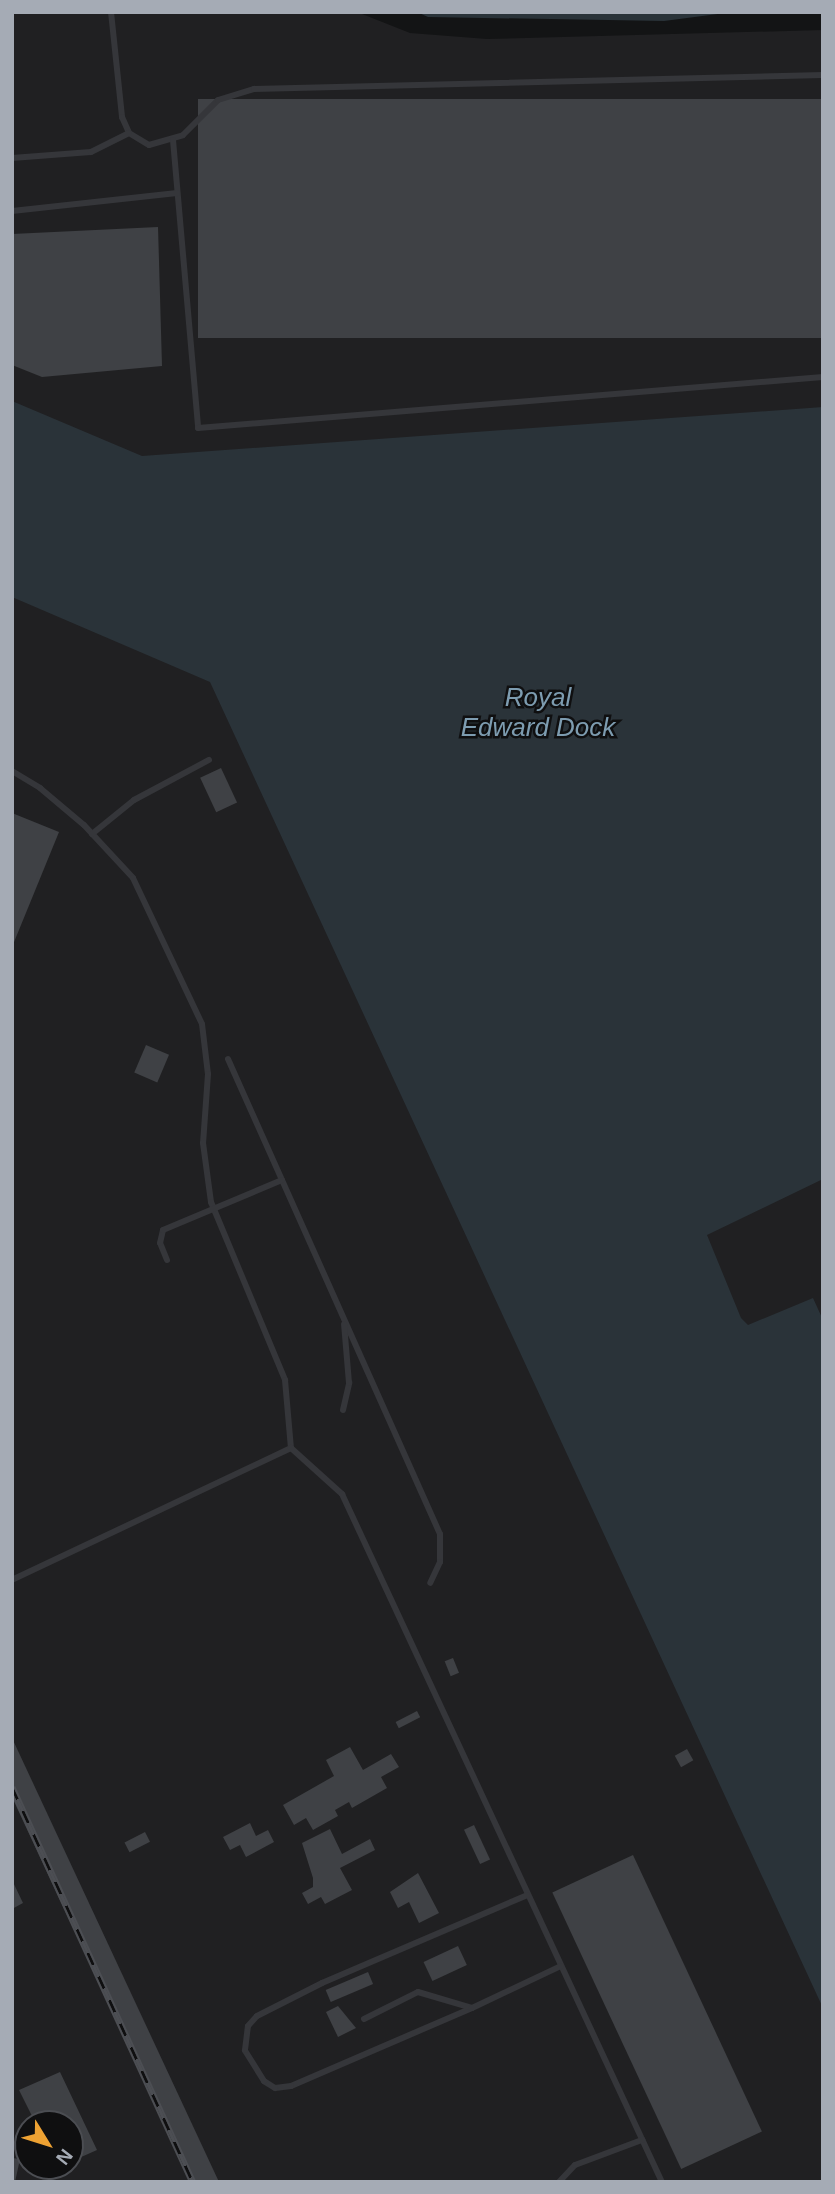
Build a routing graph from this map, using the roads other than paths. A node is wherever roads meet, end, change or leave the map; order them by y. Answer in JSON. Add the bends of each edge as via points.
{"nodes":[{"id":1,"x":111,"y":12,"type":"edge"},
{"id":2,"x":823,"y":75,"type":"edge"},
{"id":3,"x":127,"y":131,"type":"junction"},
{"id":4,"x":173,"y":140,"type":"junction"},
{"id":5,"x":12,"y":158,"type":"edge"},
{"id":6,"x":177,"y":193,"type":"junction"},
{"id":7,"x":12,"y":211,"type":"edge"},
{"id":8,"x":823,"y":377,"type":"edge"},
{"id":9,"x":209,"y":760,"type":"dead end"},
{"id":10,"x":12,"y":771,"type":"edge"},
{"id":11,"x":92,"y":834,"type":"junction"},
{"id":12,"x":228,"y":1059,"type":"dead end"},
{"id":13,"x":282,"y":1180,"type":"junction"},
{"id":14,"x":214,"y":1210,"type":"junction"},
{"id":15,"x":167,"y":1260,"type":"dead end"},
{"id":16,"x":344,"y":1318,"type":"junction"},
{"id":17,"x":343,"y":1409,"type":"dead end"},
{"id":18,"x":291,"y":1448,"type":"junction"},
{"id":19,"x":12,"y":1580,"type":"edge"},
{"id":20,"x":430,"y":1583,"type":"dead end"},
{"id":21,"x":527,"y":1895,"type":"junction"},
{"id":22,"x":561,"y":1966,"type":"junction"},
{"id":23,"x":472,"y":2008,"type":"junction"},
{"id":24,"x":364,"y":2019,"type":"dead end"},
{"id":25,"x":642,"y":2140,"type":"junction"},
{"id":26,"x":559,"y":2182,"type":"edge"},
{"id":27,"x":662,"y":2182,"type":"edge"}],
"edges":[{"from":1,"to":3,"type":"lane"},
{"from":2,"to":4,"type":"lane","via":[[254,89],[218,100]]},
{"from":3,"to":4,"type":"lane","via":[[149,145]]},
{"from":3,"to":5,"type":"lane","via":[[92,152]]},
{"from":4,"to":6,"type":"lane"},
{"from":6,"to":7,"type":"lane"},
{"from":6,"to":8,"type":"lane","via":[[198,428]]},
{"from":9,"to":11,"type":"lane","via":[[134,800]]},
{"from":10,"to":11,"type":"lane","via":[[40,788]]},
{"from":11,"to":14,"type":"lane","via":[[133,878],[202,1024],[208,1074],[203,1143]]},
{"from":12,"to":13,"type":"lane"},
{"from":13,"to":14,"type":"lane"},
{"from":13,"to":16,"type":"lane"},
{"from":14,"to":15,"type":"lane","via":[[163,1230],[160,1243]]},
{"from":14,"to":18,"type":"lane","via":[[285,1380]]},
{"from":16,"to":17,"type":"lane","via":[[349,1383]]},
{"from":16,"to":20,"type":"lane","via":[[440,1534],[440,1562]]},
{"from":18,"to":19,"type":"lane"},
{"from":18,"to":21,"type":"lane","via":[[342,1494]]},
{"from":21,"to":22,"type":"lane"},
{"from":21,"to":23,"type":"lane","via":[[257,2015],[248,2026],[245,2050],[264,2081],[275,2088],[291,2086]]},
{"from":22,"to":23,"type":"lane"},
{"from":22,"to":25,"type":"lane"},
{"from":23,"to":24,"type":"lane","via":[[418,1992]]},
{"from":25,"to":26,"type":"lane","via":[[575,2165]]},
{"from":25,"to":27,"type":"lane"}]}
